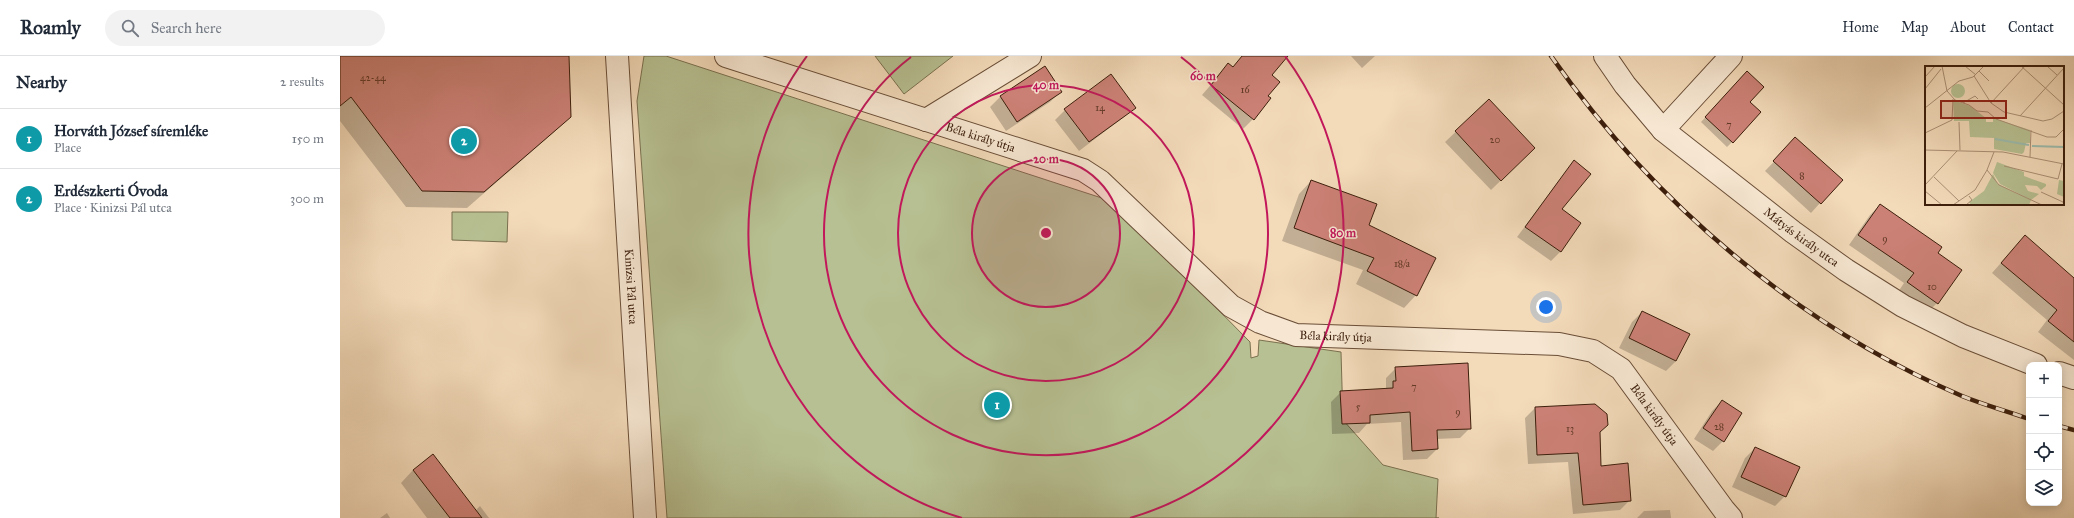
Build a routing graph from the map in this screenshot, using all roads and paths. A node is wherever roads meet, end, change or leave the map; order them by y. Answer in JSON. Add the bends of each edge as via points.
{"nodes":[{"id":1,"x":617,"y":56,"type":"edge"},
{"id":2,"x":726,"y":56,"type":"edge"},
{"id":3,"x":1030,"y":56,"type":"edge"},
{"id":4,"x":1605,"y":56,"type":"edge"},
{"id":5,"x":1731,"y":56,"type":"edge"},
{"id":6,"x":926,"y":120,"type":"junction"},
{"id":7,"x":1662,"y":130,"type":"junction"},
{"id":8,"x":2028,"y":362,"type":"edge"},
{"id":9,"x":2062,"y":374,"type":"edge"},
{"id":10,"x":2074,"y":378,"type":"edge"},
{"id":11,"x":645,"y":518,"type":"edge"},
{"id":12,"x":1731,"y":518,"type":"edge"}],
"edges":[{"from":1,"to":11,"type":"street","name":"Kinizsi Pál utca"},
{"from":2,"to":6,"type":"street","name":"Béla király útja"},
{"from":3,"to":6,"type":"street","name":"Béla király útja"},
{"from":4,"to":7,"type":"street","name":"Mátyás király utca"},
{"from":5,"to":7,"type":"street"},
{"from":6,"to":12,"type":"street","name":"Béla király útja","via":[[1083,170],[1100,181],[1231,306],[1260,322],[1296,335],[1559,344],[1593,351],[1621,369]]},
{"from":7,"to":8,"type":"street","name":"Mátyás király utca","via":[[1846,270],[1903,306],[1963,336]]},
{"from":9,"to":10,"type":"street"}]}
